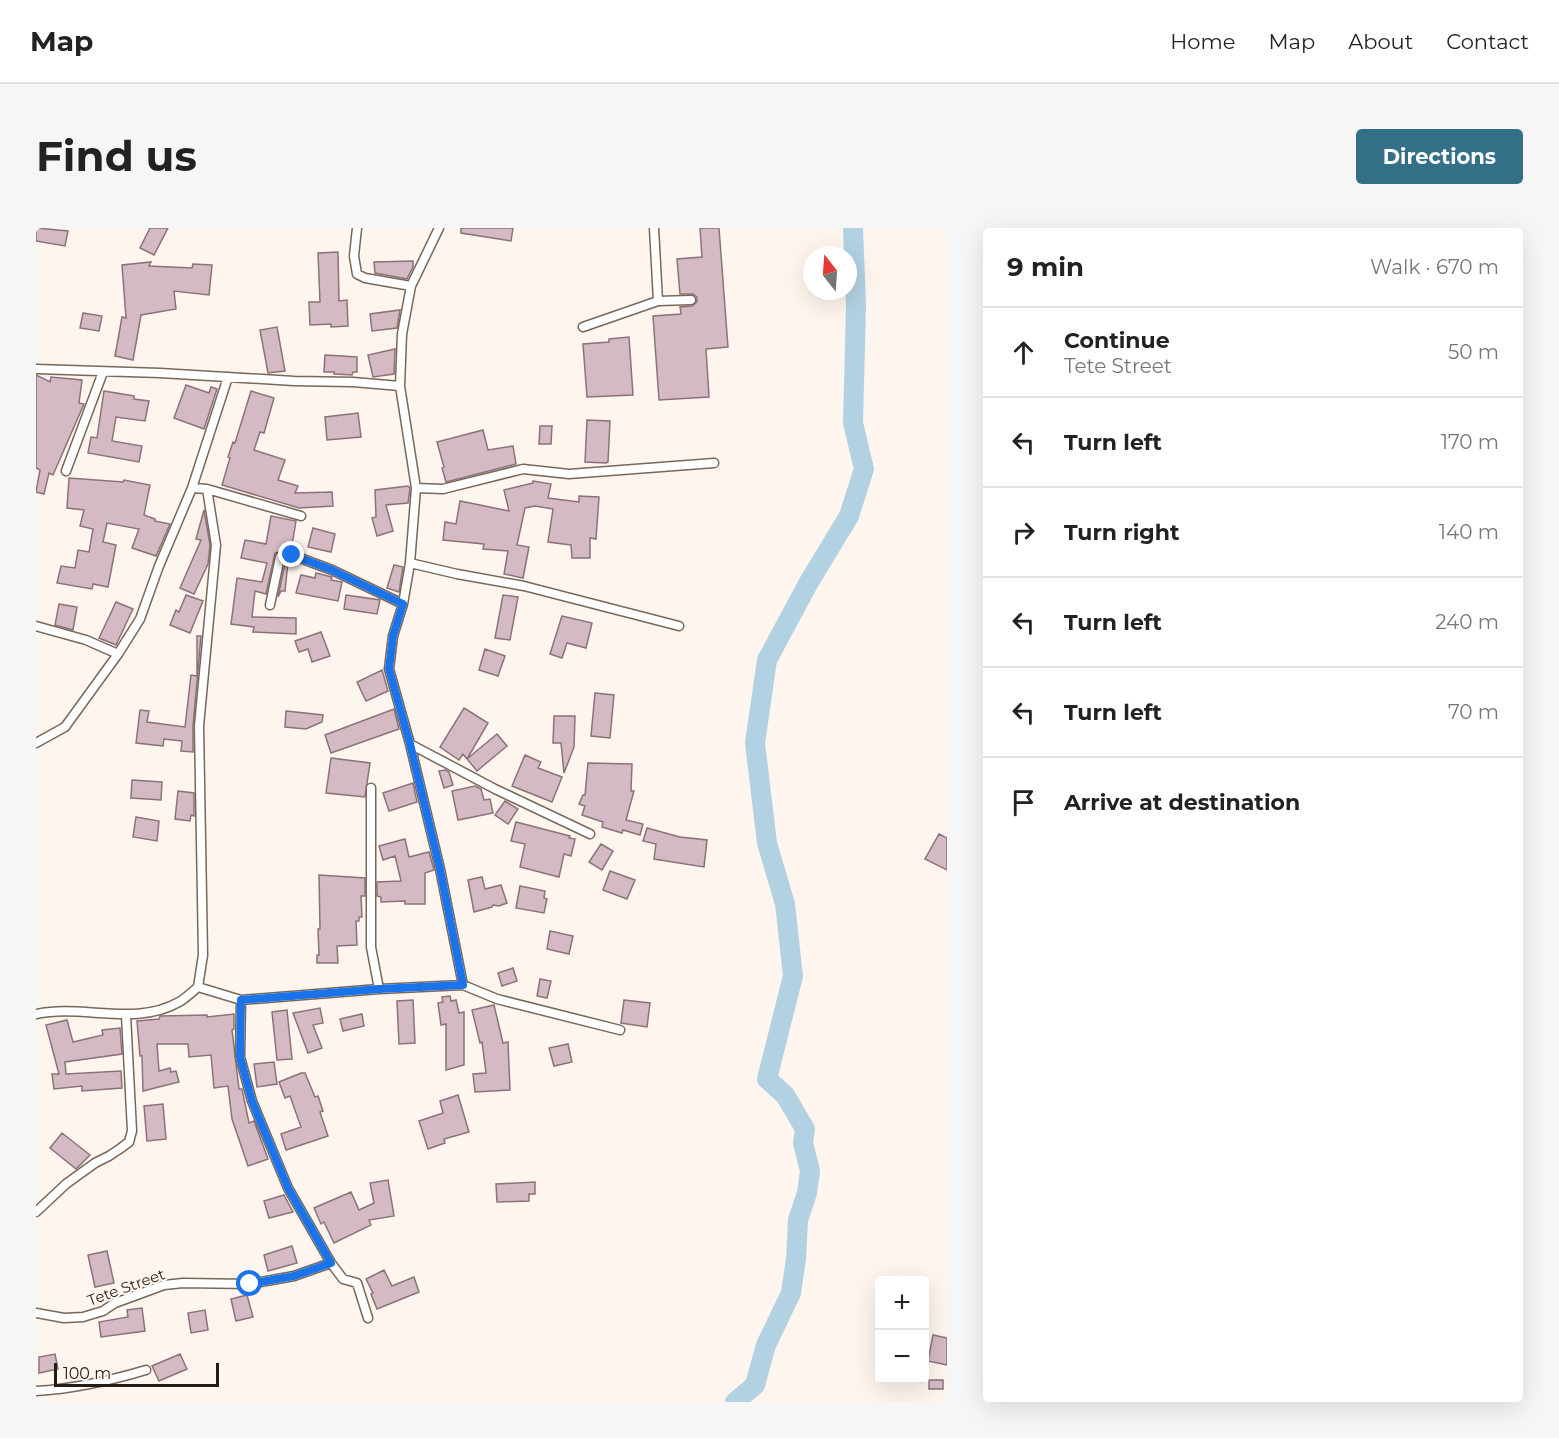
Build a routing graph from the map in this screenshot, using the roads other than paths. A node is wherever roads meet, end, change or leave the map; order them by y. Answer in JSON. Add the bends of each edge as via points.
{"nodes":[{"id":1,"x":357,"y":228,"type":"edge"},
{"id":2,"x":440,"y":228,"type":"edge"},
{"id":3,"x":654,"y":228,"type":"edge"},
{"id":4,"x":411,"y":286,"type":"junction"},
{"id":5,"x":691,"y":300,"type":"dead end"},
{"id":6,"x":658,"y":301,"type":"junction"},
{"id":7,"x":583,"y":327,"type":"dead end"},
{"id":8,"x":36,"y":369,"type":"edge"},
{"id":9,"x":103,"y":372,"type":"junction"},
{"id":10,"x":228,"y":377,"type":"junction"},
{"id":11,"x":400,"y":386,"type":"junction"},
{"id":12,"x":714,"y":463,"type":"dead end"},
{"id":13,"x":66,"y":471,"type":"dead end"},
{"id":14,"x":192,"y":488,"type":"junction"},
{"id":15,"x":416,"y":488,"type":"junction"},
{"id":16,"x":207,"y":489,"type":"junction"},
{"id":17,"x":301,"y":516,"type":"dead end"},
{"id":18,"x":410,"y":563,"type":"junction"},
{"id":19,"x":403,"y":604,"type":"junction"},
{"id":20,"x":270,"y":605,"type":"dead end"},
{"id":21,"x":36,"y":626,"type":"edge"},
{"id":22,"x":679,"y":626,"type":"dead end"},
{"id":23,"x":118,"y":654,"type":"junction"},
{"id":24,"x":36,"y":743,"type":"edge"},
{"id":25,"x":410,"y":744,"type":"junction"},
{"id":26,"x":371,"y":788,"type":"dead end"},
{"id":27,"x":590,"y":834,"type":"dead end"},
{"id":28,"x":463,"y":985,"type":"junction"},
{"id":29,"x":198,"y":987,"type":"junction"},
{"id":30,"x":379,"y":989,"type":"junction"},
{"id":31,"x":241,"y":1000,"type":"junction"},
{"id":32,"x":36,"y":1014,"type":"edge"},
{"id":33,"x":126,"y":1015,"type":"junction"},
{"id":34,"x":620,"y":1030,"type":"dead end"},
{"id":35,"x":36,"y":1212,"type":"edge"},
{"id":36,"x":331,"y":1263,"type":"junction"},
{"id":37,"x":36,"y":1313,"type":"edge"},
{"id":38,"x":368,"y":1318,"type":"dead end"},
{"id":39,"x":146,"y":1370,"type":"dead end"},
{"id":40,"x":36,"y":1390,"type":"edge"}],
"edges":[{"from":1,"to":4,"type":"street","via":[[357,274]]},
{"from":2,"to":4,"type":"street"},
{"from":3,"to":6,"type":"street"},
{"from":4,"to":11,"type":"street","via":[[402,334]]},
{"from":5,"to":6,"type":"street"},
{"from":6,"to":7,"type":"street"},
{"from":8,"to":9,"type":"street"},
{"from":9,"to":10,"type":"street"},
{"from":9,"to":13,"type":"street"},
{"from":10,"to":11,"type":"street"},
{"from":10,"to":14,"type":"street"},
{"from":11,"to":15,"type":"street"},
{"from":12,"to":15,"type":"street","via":[[569,474],[523,470],[443,489]]},
{"from":14,"to":16,"type":"street"},
{"from":14,"to":23,"type":"street","via":[[140,619]]},
{"from":15,"to":18,"type":"street"},
{"from":16,"to":17,"type":"street"},
{"from":16,"to":29,"type":"street","via":[[216,545],[199,726],[203,955]]},
{"from":18,"to":19,"type":"street"},
{"from":18,"to":22,"type":"street","via":[[524,586]]},
{"from":19,"to":20,"type":"street","via":[[332,570],[285,555],[280,557]]},
{"from":19,"to":25,"type":"street","via":[[393,636],[389,669]]},
{"from":21,"to":23,"type":"street"},
{"from":23,"to":24,"type":"street","via":[[65,727]]},
{"from":25,"to":27,"type":"street"},
{"from":25,"to":28,"type":"street"},
{"from":26,"to":30,"type":"street","via":[[371,947]]},
{"from":28,"to":30,"type":"street"},
{"from":28,"to":34,"type":"street","via":[[497,999]]},
{"from":29,"to":31,"type":"street"},
{"from":29,"to":33,"type":"street","via":[[180,1001],[155,1012]]},
{"from":30,"to":31,"type":"street"},
{"from":31,"to":36,"type":"street","via":[[240,1057],[252,1101],[288,1188]]},
{"from":32,"to":33,"type":"street","via":[[52,1011]]},
{"from":33,"to":35,"type":"street","via":[[132,1131],[129,1142],[95,1162]]},
{"from":36,"to":37,"type":"street","name":"Tete Street","via":[[294,1276],[250,1284],[164,1285],[82,1317]]},
{"from":36,"to":38,"type":"street","via":[[343,1279],[357,1283]]},
{"from":39,"to":40,"type":"street","via":[[72,1388]]}]}
